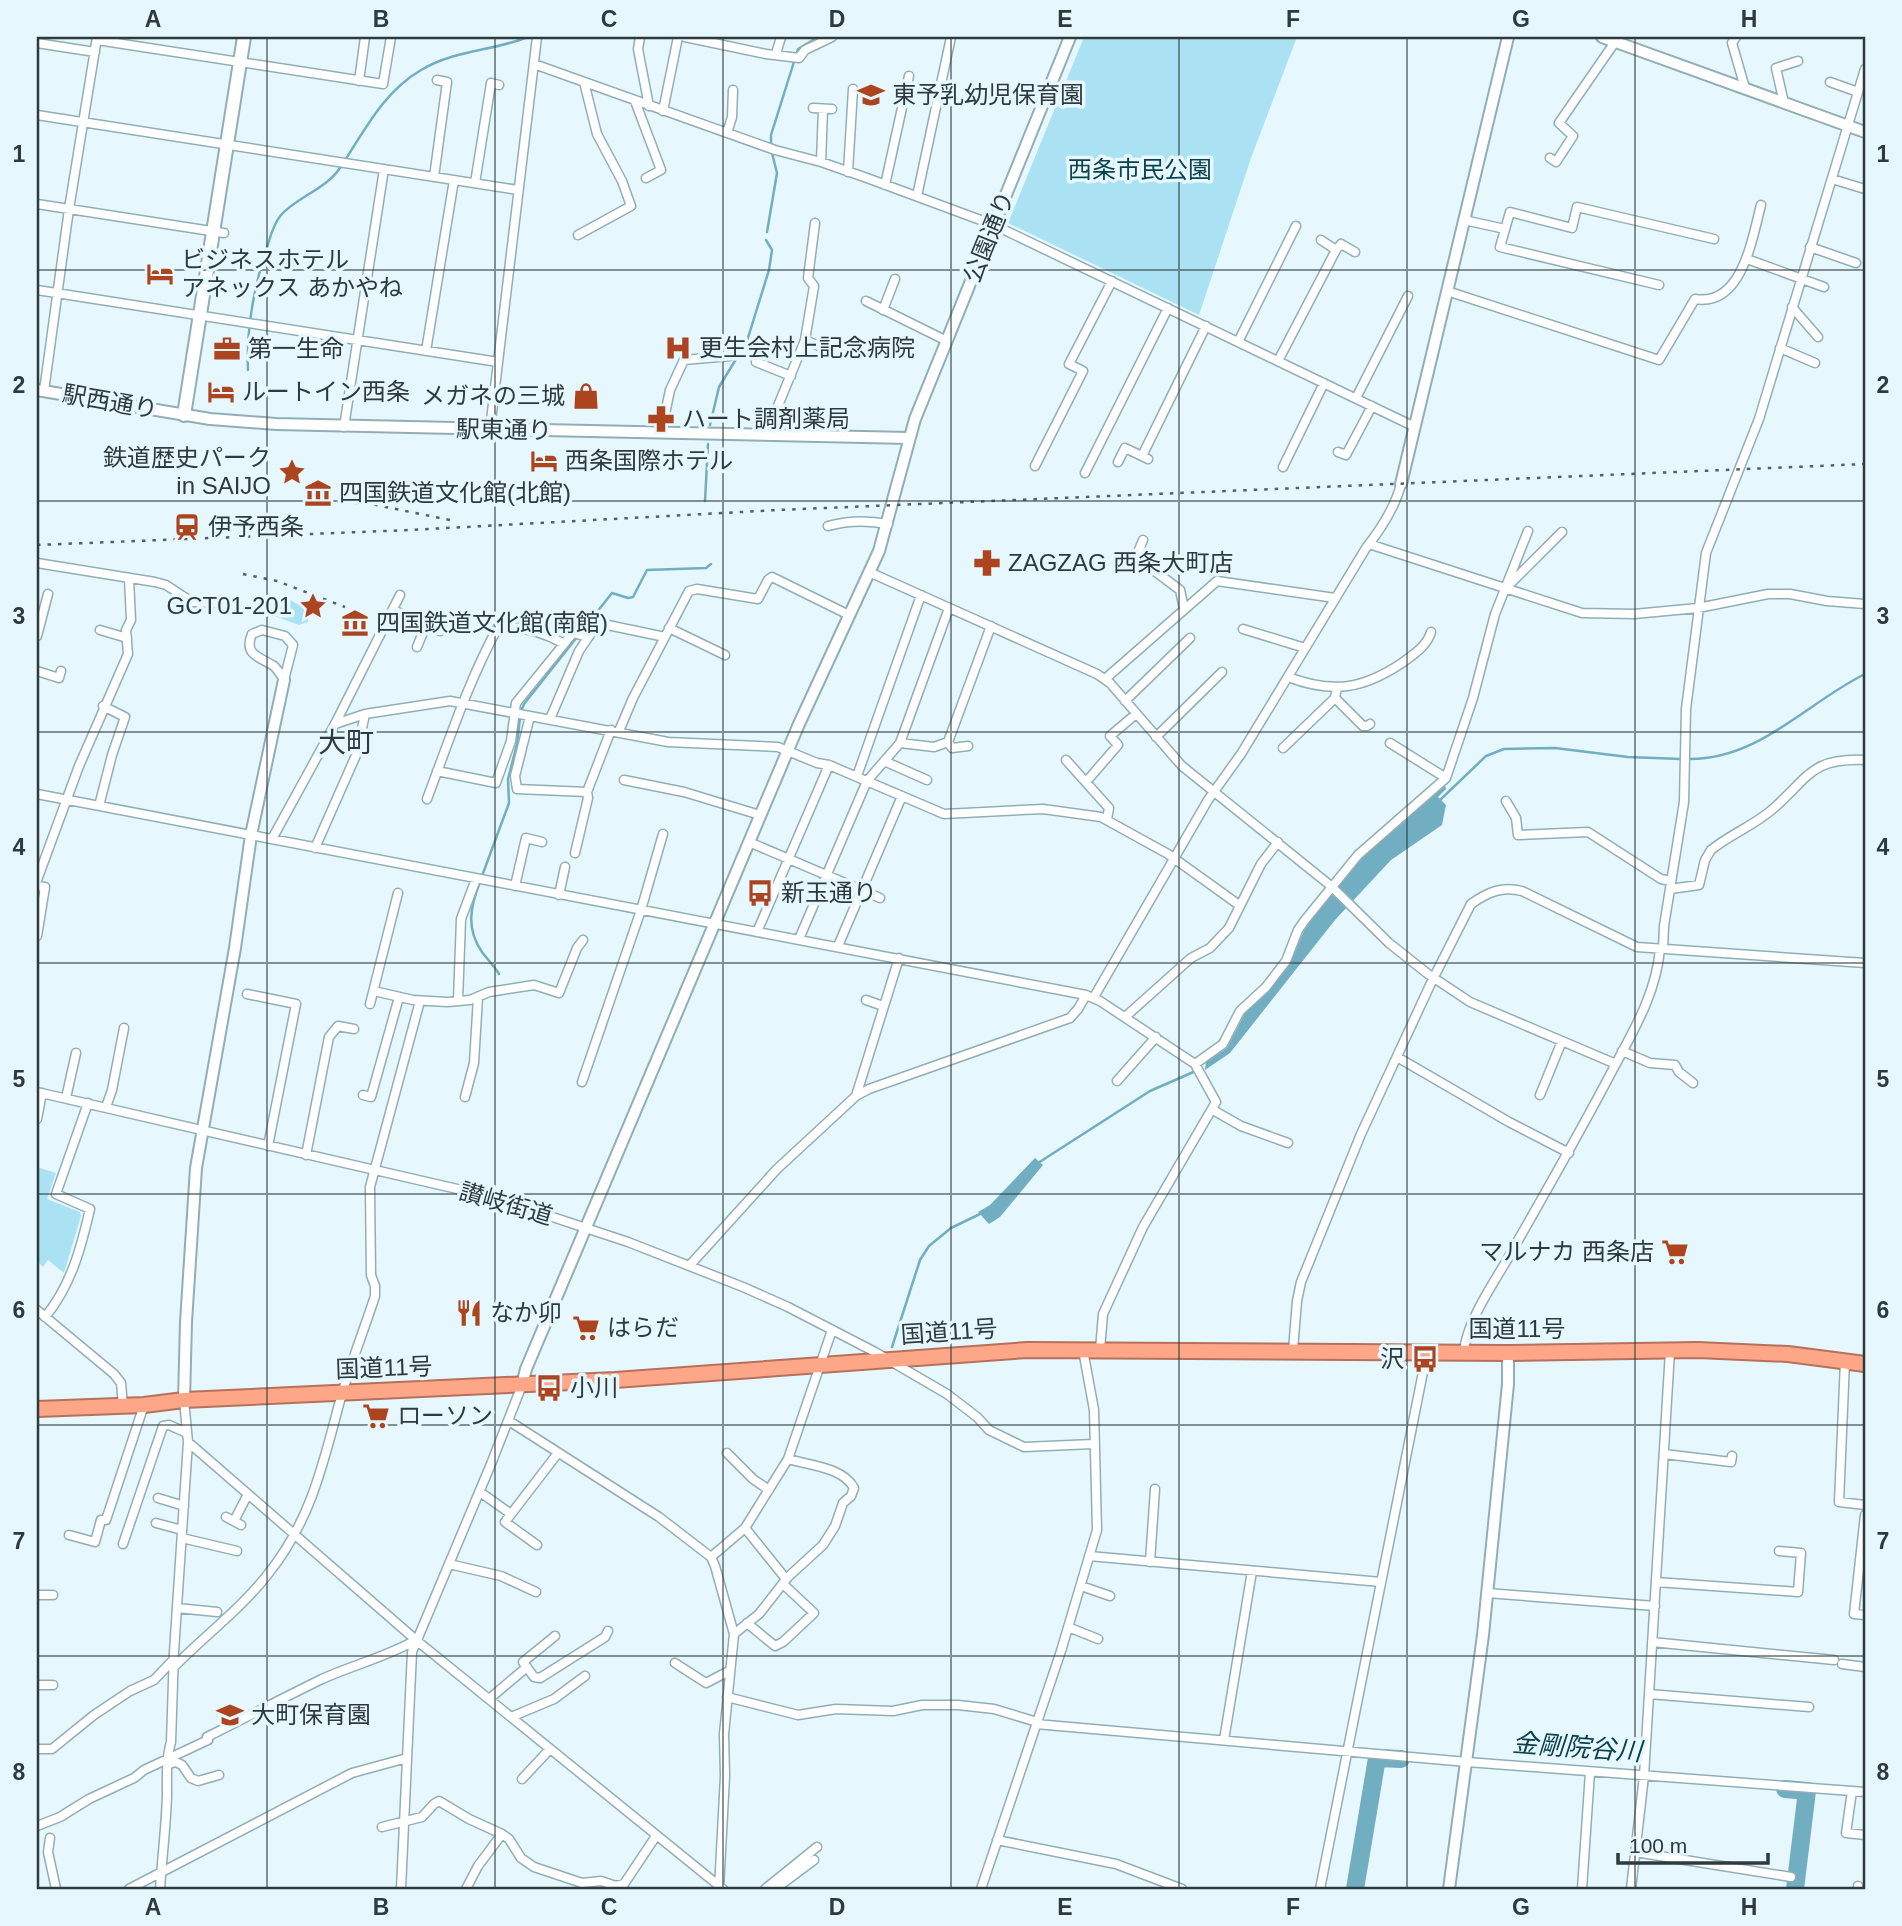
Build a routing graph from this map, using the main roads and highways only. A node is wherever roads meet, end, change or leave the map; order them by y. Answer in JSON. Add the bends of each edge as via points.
{"nodes":[{"id":1,"x":244,"y":37,"type":"edge"},
{"id":2,"x":184,"y":415,"type":"road end"},
{"id":3,"x":1865,"y":1363,"type":"edge"},
{"id":4,"x":37,"y":1409,"type":"edge"}],
"edges":[{"from":1,"to":2,"type":"main road","via":[[219,232]]},
{"from":3,"to":4,"type":"highway","name":"国道11号","via":[[1740,1351],[1027,1350],[522,1385]]}]}
